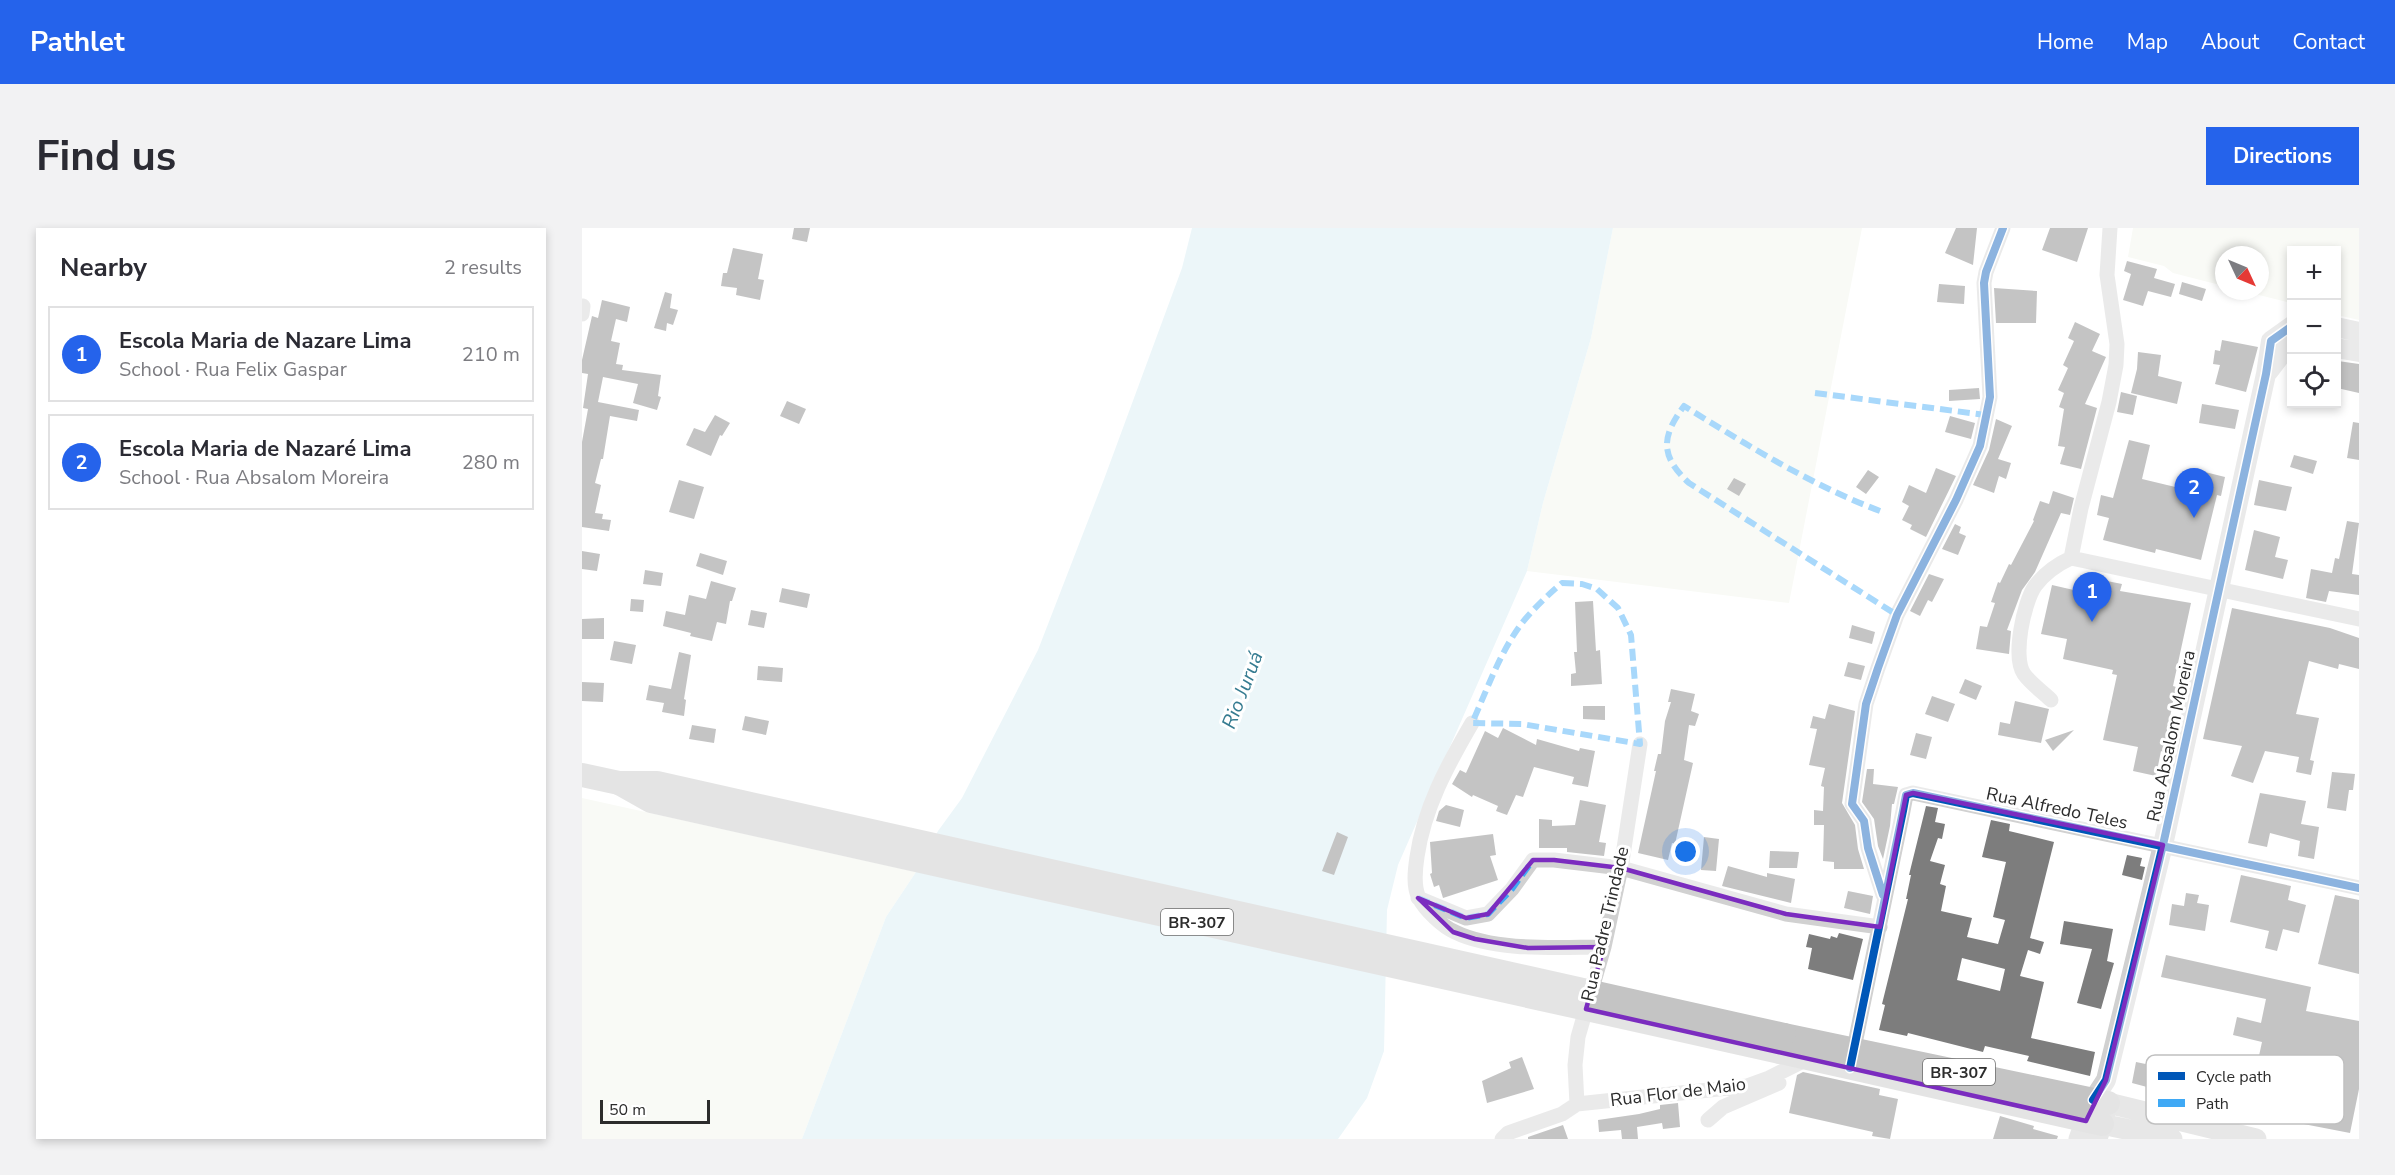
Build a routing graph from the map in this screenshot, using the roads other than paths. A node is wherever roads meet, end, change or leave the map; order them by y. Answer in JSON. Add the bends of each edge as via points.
{"nodes":[{"id":1,"x":2003,"y":228,"type":"edge"},
{"id":2,"x":2110,"y":228,"type":"edge"},
{"id":3,"x":2341,"y":328,"type":"edge"},
{"id":4,"x":2287,"y":330,"type":"edge"},
{"id":5,"x":2359,"y":332,"type":"edge"},
{"id":6,"x":2287,"y":346,"type":"edge"},
{"id":7,"x":2341,"y":349,"type":"edge"},
{"id":8,"x":2359,"y":352,"type":"edge"},
{"id":9,"x":2266,"y":374,"type":"junction"},
{"id":10,"x":2071,"y":558,"type":"junction"},
{"id":11,"x":2218,"y":590,"type":"junction"},
{"id":12,"x":2359,"y":619,"type":"edge"},
{"id":13,"x":2051,"y":700,"type":"dead end"},
{"id":14,"x":1472,"y":723,"type":"dead end"},
{"id":15,"x":1640,"y":744,"type":"dead end"},
{"id":16,"x":582,"y":775,"type":"edge"},
{"id":17,"x":2163,"y":845,"type":"junction"},
{"id":18,"x":1621,"y":868,"type":"junction"},
{"id":19,"x":2359,"y":888,"type":"edge"},
{"id":20,"x":1418,"y":898,"type":"junction"},
{"id":21,"x":1884,"y":898,"type":"junction"},
{"id":22,"x":1880,"y":927,"type":"junction"},
{"id":23,"x":1604,"y":947,"type":"junction"},
{"id":24,"x":1794,"y":1051,"type":"junction"},
{"id":25,"x":1852,"y":1059,"type":"junction"},
{"id":26,"x":1577,"y":1104,"type":"junction"},
{"id":27,"x":2096,"y":1115,"type":"edge"},
{"id":28,"x":1708,"y":1120,"type":"dead end"},
{"id":29,"x":2146,"y":1122,"type":"edge"},
{"id":30,"x":2156,"y":1124,"type":"edge"},
{"id":31,"x":1502,"y":1139,"type":"edge"},
{"id":32,"x":2172,"y":1139,"type":"edge"},
{"id":33,"x":2256,"y":1139,"type":"edge"}],
"edges":[{"from":1,"to":21,"type":"street","via":[[1984,283],[1990,397],[1980,446],[1898,615],[1866,704],[1852,804],[1864,822]]},
{"from":2,"to":10,"type":"street","via":[[2107,275],[2117,344],[2116,365]]},
{"from":3,"to":5,"type":"street"},
{"from":4,"to":9,"type":"street","name":"Rua Absalom Moreira","via":[[2271,341]]},
{"from":6,"to":9,"type":"street"},
{"from":7,"to":8,"type":"street"},
{"from":9,"to":11,"type":"street","name":"Rua Absalom Moreira"},
{"from":10,"to":11,"type":"street"},
{"from":10,"to":13,"type":"street","via":[[2034,587],[2020,632],[2017,656],[2024,674]]},
{"from":11,"to":12,"type":"street"},
{"from":11,"to":17,"type":"street","name":"Rua Absalom Moreira"},
{"from":14,"to":20,"type":"street","via":[[1431,800],[1420,832],[1414,874]]},
{"from":15,"to":18,"type":"street","name":"Rua Padre Trindade"},
{"from":16,"to":24,"type":"main road","number":"BR-307","bridge":true,"via":[[618,783],[657,783]]},
{"from":17,"to":19,"type":"street","name":"Rua Alfredo Teles"},
{"from":17,"to":21,"type":"street","name":"Rua Alfredo Teles","via":[[1913,793],[1906,795]]},
{"from":17,"to":27,"type":"street","name":"Rua Absalom Moreira"},
{"from":18,"to":20,"type":"street","via":[[1533,860],[1488,914],[1466,918]]},
{"from":18,"to":22,"type":"street","via":[[1786,914]]},
{"from":18,"to":23,"type":"street","name":"Rua Padre Trindade"},
{"from":20,"to":23,"type":"street","via":[[1454,932],[1475,939],[1528,948]]},
{"from":21,"to":22,"type":"street"},
{"from":22,"to":25,"type":"street"},
{"from":23,"to":26,"type":"street","name":"Rua Padre Trindade","via":[[1578,1037]]},
{"from":24,"to":25,"type":"main road","number":"BR-307"},
{"from":24,"to":26,"type":"street","name":"Rua Flor de Maio","via":[[1747,1086]]},
{"from":24,"to":28,"type":"street","via":[[1779,1083],[1723,1107]]},
{"from":25,"to":27,"type":"main road","number":"BR-307"},
{"from":26,"to":31,"type":"street","name":"Rua Flor de Maio"},
{"from":27,"to":29,"type":"main road"},
{"from":27,"to":32,"type":"main road"},
{"from":30,"to":33,"type":"main road"}]}
